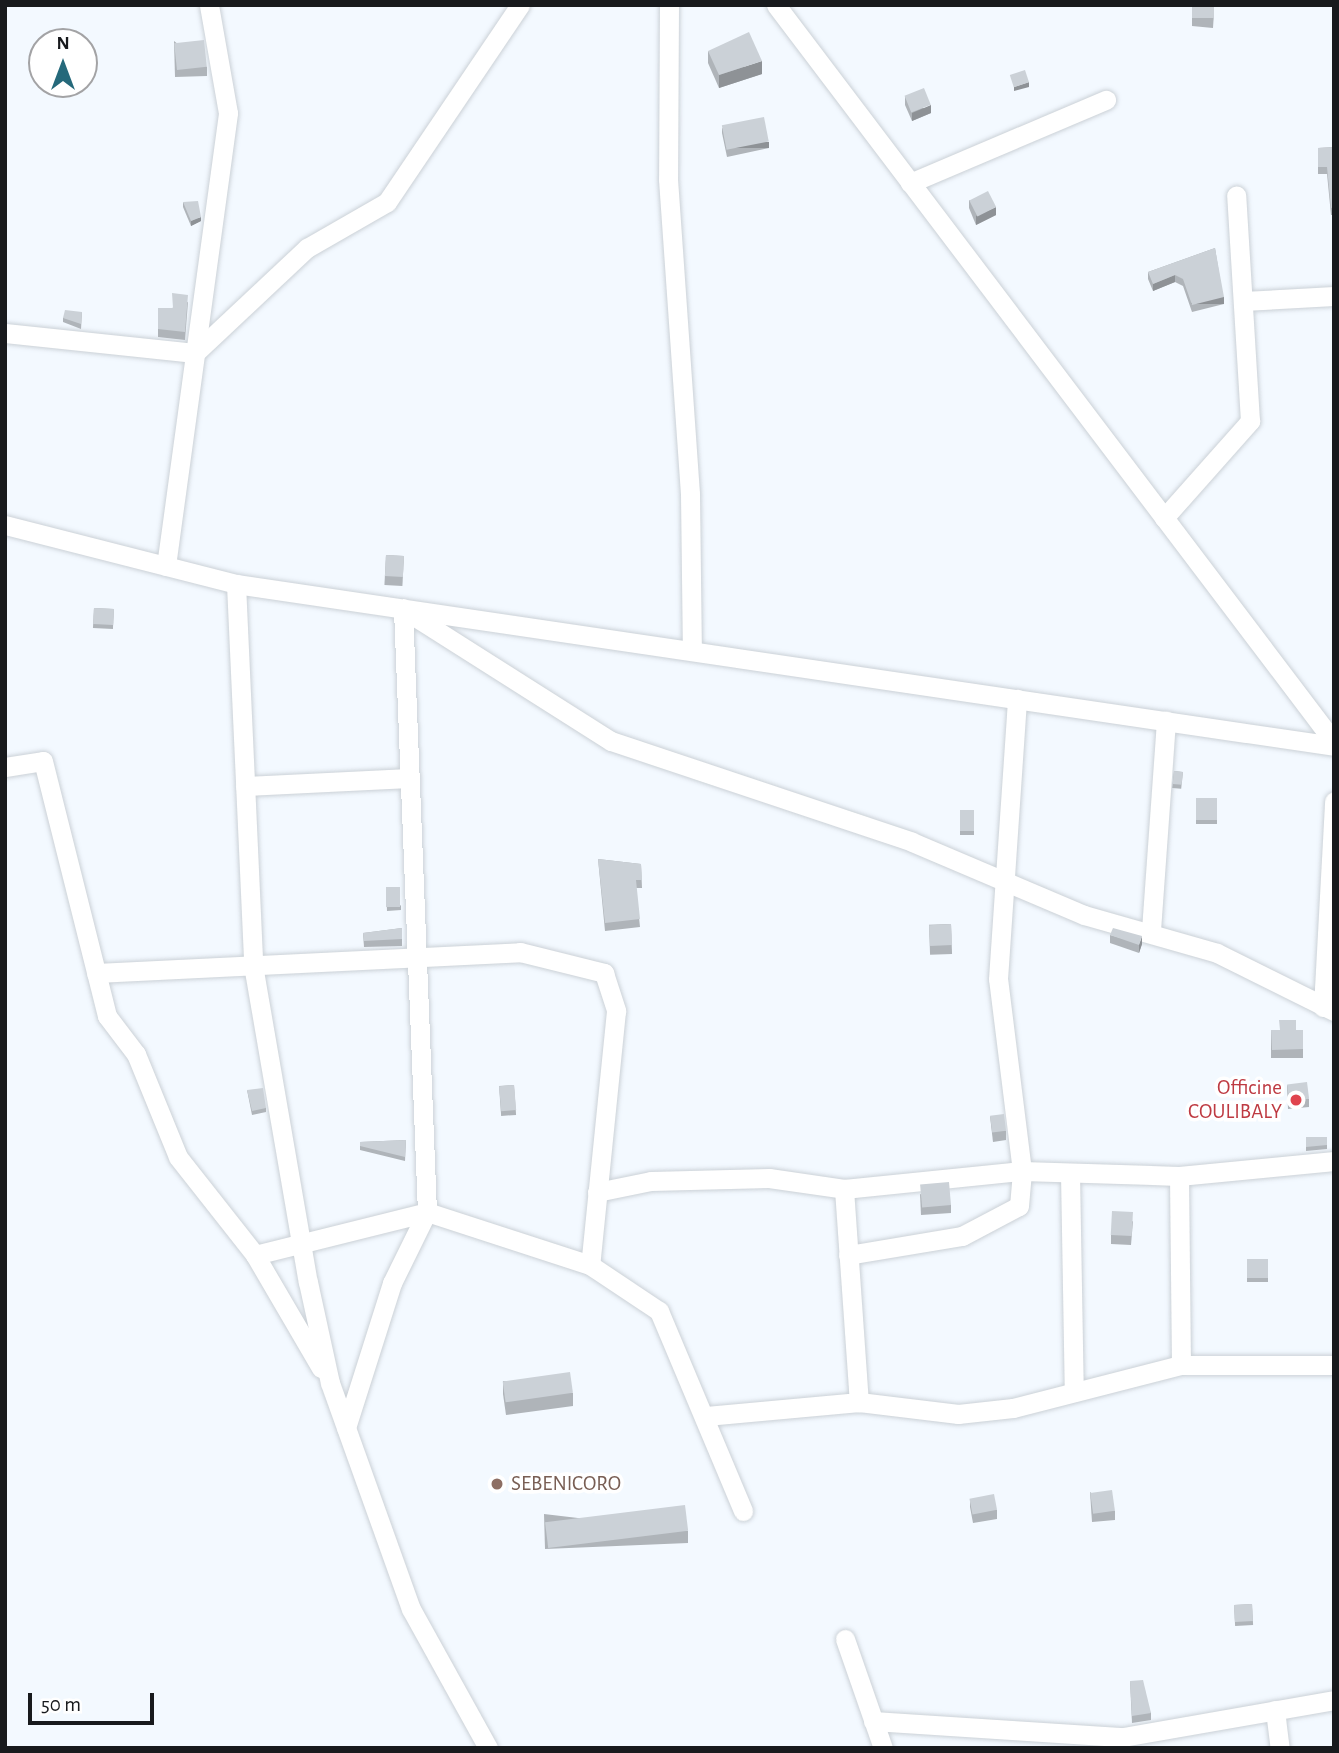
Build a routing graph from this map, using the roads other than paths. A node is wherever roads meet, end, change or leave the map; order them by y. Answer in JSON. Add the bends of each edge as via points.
{"nodes":[{"id":1,"x":209,"y":5,"type":"edge"},
{"id":2,"x":520,"y":5,"type":"edge"},
{"id":3,"x":669,"y":5,"type":"edge"},
{"id":4,"x":776,"y":5,"type":"edge"},
{"id":5,"x":1107,"y":100,"type":"dead end"},
{"id":6,"x":910,"y":183,"type":"junction"},
{"id":7,"x":1236,"y":195,"type":"dead end"},
{"id":8,"x":1334,"y":296,"type":"edge"},
{"id":9,"x":1243,"y":301,"type":"junction"},
{"id":10,"x":5,"y":333,"type":"edge"},
{"id":11,"x":195,"y":353,"type":"junction"},
{"id":12,"x":1164,"y":518,"type":"junction"},
{"id":13,"x":5,"y":525,"type":"edge"},
{"id":14,"x":166,"y":566,"type":"junction"},
{"id":15,"x":236,"y":584,"type":"junction"},
{"id":16,"x":403,"y":608,"type":"junction"},
{"id":17,"x":692,"y":651,"type":"junction"},
{"id":18,"x":1017,"y":699,"type":"junction"},
{"id":19,"x":1166,"y":721,"type":"junction"},
{"id":20,"x":1334,"y":744,"type":"edge"},
{"id":21,"x":5,"y":766,"type":"edge"},
{"id":22,"x":410,"y":778,"type":"junction"},
{"id":23,"x":245,"y":786,"type":"junction"},
{"id":24,"x":1334,"y":801,"type":"edge"},
{"id":25,"x":1007,"y":885,"type":"junction"},
{"id":26,"x":1151,"y":930,"type":"junction"},
{"id":27,"x":418,"y":957,"type":"junction"},
{"id":28,"x":253,"y":965,"type":"junction"},
{"id":29,"x":96,"y":973,"type":"junction"},
{"id":30,"x":1329,"y":1009,"type":"edge"},
{"id":31,"x":1334,"y":1161,"type":"edge"},
{"id":32,"x":1022,"y":1171,"type":"junction"},
{"id":33,"x":1070,"y":1173,"type":"junction"},
{"id":34,"x":1180,"y":1176,"type":"junction"},
{"id":35,"x":844,"y":1189,"type":"junction"},
{"id":36,"x":597,"y":1192,"type":"junction"},
{"id":37,"x":427,"y":1212,"type":"junction"},
{"id":38,"x":301,"y":1244,"type":"junction"},
{"id":39,"x":255,"y":1255,"type":"junction"},
{"id":40,"x":848,"y":1255,"type":"junction"},
{"id":41,"x":590,"y":1265,"type":"junction"},
{"id":42,"x":1181,"y":1365,"type":"junction"},
{"id":43,"x":1334,"y":1365,"type":"edge"},
{"id":44,"x":330,"y":1383,"type":"junction"},
{"id":45,"x":1074,"y":1392,"type":"junction"},
{"id":46,"x":859,"y":1402,"type":"junction"},
{"id":47,"x":706,"y":1416,"type":"junction"},
{"id":48,"x":346,"y":1428,"type":"junction"},
{"id":49,"x":743,"y":1511,"type":"dead end"},
{"id":50,"x":845,"y":1639,"type":"dead end"},
{"id":51,"x":1334,"y":1700,"type":"edge"},
{"id":52,"x":1275,"y":1710,"type":"junction"},
{"id":53,"x":873,"y":1721,"type":"junction"},
{"id":54,"x":488,"y":1748,"type":"edge"},
{"id":55,"x":883,"y":1748,"type":"edge"},
{"id":56,"x":1280,"y":1748,"type":"edge"}],
"edges":[{"from":1,"to":11,"type":"street","via":[[228,113]]},
{"from":2,"to":11,"type":"street","via":[[387,202],[307,248]]},
{"from":3,"to":17,"type":"street","via":[[668,179],[690,494]]},
{"from":4,"to":6,"type":"street"},
{"from":5,"to":6,"type":"street"},
{"from":6,"to":12,"type":"street"},
{"from":7,"to":9,"type":"street"},
{"from":8,"to":9,"type":"street"},
{"from":9,"to":12,"type":"street","via":[[1250,421]]},
{"from":10,"to":11,"type":"street"},
{"from":11,"to":14,"type":"street"},
{"from":12,"to":20,"type":"street"},
{"from":13,"to":14,"type":"street"},
{"from":14,"to":15,"type":"street"},
{"from":15,"to":16,"type":"street"},
{"from":15,"to":23,"type":"street"},
{"from":16,"to":17,"type":"street"},
{"from":16,"to":22,"type":"street"},
{"from":16,"to":25,"type":"street","via":[[611,741],[912,842]]},
{"from":17,"to":18,"type":"street"},
{"from":18,"to":19,"type":"street"},
{"from":18,"to":25,"type":"street"},
{"from":19,"to":20,"type":"street"},
{"from":19,"to":26,"type":"street"},
{"from":21,"to":29,"type":"street","via":[[43,761]]},
{"from":22,"to":23,"type":"street"},
{"from":22,"to":27,"type":"street"},
{"from":23,"to":28,"type":"street"},
{"from":24,"to":30,"type":"street"},
{"from":25,"to":26,"type":"street","via":[[1084,915]]},
{"from":25,"to":32,"type":"street","via":[[999,1009]]},
{"from":26,"to":30,"type":"street","via":[[1217,953]]},
{"from":27,"to":28,"type":"street"},
{"from":27,"to":36,"type":"street","via":[[520,952],[604,972],[616,1011]]},
{"from":27,"to":37,"type":"street"},
{"from":28,"to":29,"type":"street"},
{"from":28,"to":38,"type":"street"},
{"from":29,"to":39,"type":"street","via":[[107,1016],[136,1054],[178,1157]]},
{"from":31,"to":34,"type":"street"},
{"from":32,"to":33,"type":"street"},
{"from":32,"to":35,"type":"street"},
{"from":32,"to":40,"type":"street","via":[[1018,1206],[962,1236]]},
{"from":33,"to":34,"type":"street"},
{"from":33,"to":45,"type":"street"},
{"from":34,"to":42,"type":"street"},
{"from":35,"to":36,"type":"street","via":[[769,1178],[651,1181]]},
{"from":35,"to":40,"type":"street"},
{"from":36,"to":41,"type":"street"},
{"from":37,"to":38,"type":"street"},
{"from":37,"to":41,"type":"street"},
{"from":37,"to":48,"type":"street","via":[[392,1283]]},
{"from":38,"to":39,"type":"street"},
{"from":38,"to":44,"type":"street"},
{"from":39,"to":44,"type":"street"},
{"from":40,"to":46,"type":"street"},
{"from":41,"to":47,"type":"street","via":[[659,1311]]},
{"from":42,"to":43,"type":"street"},
{"from":42,"to":45,"type":"street"},
{"from":44,"to":48,"type":"street"},
{"from":45,"to":46,"type":"street","via":[[958,1414]]},
{"from":46,"to":47,"type":"street"},
{"from":47,"to":49,"type":"street"},
{"from":48,"to":54,"type":"street","via":[[411,1609]]},
{"from":50,"to":53,"type":"street"},
{"from":51,"to":52,"type":"street"},
{"from":52,"to":53,"type":"street","via":[[1123,1737]]},
{"from":52,"to":56,"type":"street"},
{"from":53,"to":55,"type":"street"}]}
